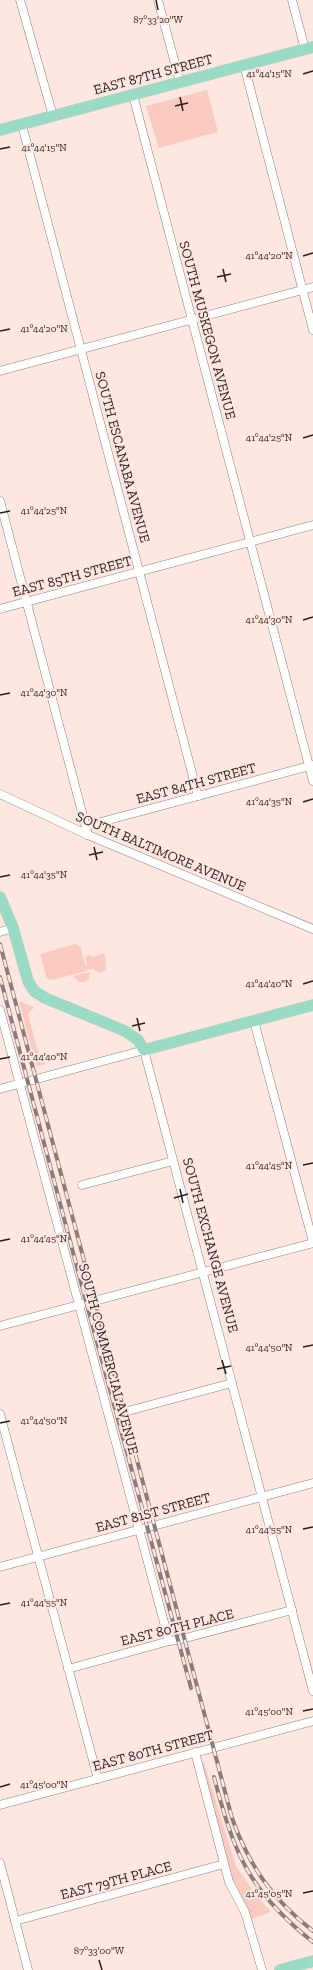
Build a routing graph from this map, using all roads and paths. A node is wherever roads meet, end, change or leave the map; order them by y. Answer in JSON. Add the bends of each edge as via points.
{"nodes":[{"id":1,"x":20,"y":0,"type":"edge"},
{"id":2,"x":158,"y":0,"type":"edge"},
{"id":3,"x":292,"y":0,"type":"edge"},
{"id":4,"x":309,"y":48,"type":"edge"},
{"id":5,"x":244,"y":65,"type":"junction"},
{"id":6,"x":180,"y":82,"type":"junction"},
{"id":7,"x":133,"y":95,"type":"junction"},
{"id":8,"x":52,"y":116,"type":"junction"},
{"id":9,"x":22,"y":125,"type":"junction"},
{"id":10,"x":0,"y":130,"type":"edge"},
{"id":11,"x":313,"y":287,"type":"edge"},
{"id":12,"x":302,"y":290,"type":"junction"},
{"id":13,"x":192,"y":320,"type":"junction"},
{"id":14,"x":313,"y":330,"type":"edge"},
{"id":15,"x":81,"y":350,"type":"junction"},
{"id":16,"x":0,"y":371,"type":"edge"},
{"id":17,"x":0,"y":501,"type":"edge"},
{"id":18,"x":313,"y":525,"type":"edge"},
{"id":19,"x":250,"y":542,"type":"junction"},
{"id":20,"x":139,"y":572,"type":"junction"},
{"id":21,"x":27,"y":602,"type":"junction"},
{"id":22,"x":0,"y":609,"type":"edge"},
{"id":23,"x":311,"y":766,"type":"edge"},
{"id":24,"x":313,"y":781,"type":"edge"},
{"id":25,"x":0,"y":794,"type":"edge"},
{"id":26,"x":198,"y":796,"type":"junction"},
{"id":27,"x":86,"y":826,"type":"junction"},
{"id":28,"x":88,"y":836,"type":"junction"},
{"id":29,"x":0,"y":897,"type":"edge"},
{"id":30,"x":13,"y":928,"type":"junction"},
{"id":31,"x":313,"y":929,"type":"edge"},
{"id":32,"x":0,"y":932,"type":"edge"},
{"id":33,"x":313,"y":1005,"type":"edge"},
{"id":34,"x":0,"y":1010,"type":"edge"},
{"id":35,"x":254,"y":1021,"type":"junction"},
{"id":36,"x":144,"y":1050,"type":"junction"},
{"id":37,"x":20,"y":1084,"type":"junction"},
{"id":38,"x":0,"y":1089,"type":"edge"},
{"id":39,"x":173,"y":1161,"type":"junction"},
{"id":40,"x":82,"y":1186,"type":"dead end"},
{"id":41,"x":313,"y":1242,"type":"edge"},
{"id":42,"x":202,"y":1272,"type":"junction"},
{"id":43,"x":79,"y":1305,"type":"junction"},
{"id":44,"x":0,"y":1326,"type":"edge"},
{"id":45,"x":232,"y":1383,"type":"junction"},
{"id":46,"x":128,"y":1411,"type":"dead end"},
{"id":47,"x":0,"y":1414,"type":"edge"},
{"id":48,"x":313,"y":1483,"type":"edge"},
{"id":49,"x":262,"y":1497,"type":"junction"},
{"id":50,"x":139,"y":1530,"type":"junction"},
{"id":51,"x":38,"y":1557,"type":"junction"},
{"id":52,"x":0,"y":1567,"type":"edge"},
{"id":53,"x":292,"y":1610,"type":"junction"},
{"id":54,"x":169,"y":1641,"type":"junction"},
{"id":55,"x":68,"y":1669,"type":"junction"},
{"id":56,"x":313,"y":1691,"type":"edge"},
{"id":57,"x":313,"y":1721,"type":"edge"},
{"id":58,"x":195,"y":1752,"type":"junction"},
{"id":59,"x":98,"y":1779,"type":"junction"},
{"id":60,"x":0,"y":1805,"type":"edge"},
{"id":61,"x":0,"y":1863,"type":"edge"},
{"id":62,"x":224,"y":1864,"type":"junction"},
{"id":63,"x":15,"y":1921,"type":"junction"},
{"id":64,"x":313,"y":1961,"type":"edge"},
{"id":65,"x":300,"y":1967,"type":"edge"},
{"id":66,"x":28,"y":1970,"type":"edge"},
{"id":67,"x":262,"y":1970,"type":"edge"},
{"id":68,"x":280,"y":1970,"type":"edge"}],
"edges":[{"from":1,"to":8,"type":"street"},
{"from":2,"to":6,"type":"street"},
{"from":3,"to":4,"type":"street"},
{"from":4,"to":5,"type":"main road","name":"EAST 87TH STREET"},
{"from":5,"to":6,"type":"main road","name":"EAST 87TH STREET"},
{"from":5,"to":12,"type":"street"},
{"from":6,"to":7,"type":"main road","name":"EAST 87TH STREET"},
{"from":7,"to":8,"type":"main road","name":"EAST 87TH STREET"},
{"from":7,"to":13,"type":"street","name":"SOUTH MUSKEGON AVENUE"},
{"from":8,"to":9,"type":"main road","name":"EAST 87TH STREET"},
{"from":9,"to":10,"type":"main road","name":"EAST 87TH STREET"},
{"from":9,"to":15,"type":"street","name":"SOUTH ESCANABA AVENUE"},
{"from":11,"to":12,"type":"street"},
{"from":12,"to":13,"type":"street"},
{"from":12,"to":14,"type":"street"},
{"from":13,"to":15,"type":"street"},
{"from":13,"to":19,"type":"street","name":"SOUTH MUSKEGON AVENUE"},
{"from":15,"to":16,"type":"street"},
{"from":15,"to":20,"type":"street","name":"SOUTH ESCANABA AVENUE"},
{"from":17,"to":21,"type":"street"},
{"from":18,"to":19,"type":"street","name":"EAST 85TH STREET"},
{"from":19,"to":20,"type":"street","name":"EAST 85TH STREET"},
{"from":19,"to":23,"type":"street","name":"SOUTH MUSKEGON AVENUE"},
{"from":20,"to":21,"type":"street","name":"EAST 85TH STREET"},
{"from":20,"to":26,"type":"street","name":"SOUTH ESCANABA AVENUE"},
{"from":21,"to":22,"type":"street","name":"EAST 85TH STREET"},
{"from":21,"to":27,"type":"street"},
{"from":23,"to":24,"type":"street","name":"SOUTH MUSKEGON AVENUE"},
{"from":23,"to":26,"type":"street","name":"EAST 84TH STREET"},
{"from":25,"to":28,"type":"street","name":"SOUTH BALTIMORE AVENUE"},
{"from":26,"to":27,"type":"street","name":"EAST 84TH STREET"},
{"from":27,"to":28,"type":"street"},
{"from":28,"to":31,"type":"street","name":"SOUTH BALTIMORE AVENUE"},
{"from":29,"to":30,"type":"main road"},
{"from":30,"to":32,"type":"street"},
{"from":30,"to":36,"type":"main road","name":"SOUTH EXCHANGE AVENUE","via":[[31,987],[38,994],[125,1031],[138,1040]]},
{"from":33,"to":35,"type":"main road"},
{"from":34,"to":37,"type":"street","name":"SOUTH COMMERCIAL AVENUE"},
{"from":35,"to":36,"type":"main road"},
{"from":35,"to":41,"type":"street"},
{"from":36,"to":37,"type":"street"},
{"from":36,"to":39,"type":"street","name":"SOUTH EXCHANGE AVENUE"},
{"from":37,"to":38,"type":"street"},
{"from":37,"to":43,"type":"street","name":"SOUTH COMMERCIAL AVENUE"},
{"from":39,"to":40,"type":"street"},
{"from":39,"to":42,"type":"street","name":"SOUTH EXCHANGE AVENUE"},
{"from":41,"to":42,"type":"street"},
{"from":42,"to":43,"type":"street"},
{"from":42,"to":45,"type":"street","name":"SOUTH EXCHANGE AVENUE"},
{"from":43,"to":44,"type":"street"},
{"from":43,"to":50,"type":"street","name":"SOUTH COMMERCIAL AVENUE"},
{"from":45,"to":46,"type":"street"},
{"from":45,"to":49,"type":"street","name":"SOUTH EXCHANGE AVENUE"},
{"from":47,"to":51,"type":"street"},
{"from":48,"to":49,"type":"street","name":"EAST 81ST STREET"},
{"from":49,"to":50,"type":"street","name":"EAST 81ST STREET"},
{"from":49,"to":53,"type":"street","name":"SOUTH EXCHANGE AVENUE"},
{"from":50,"to":51,"type":"street","name":"EAST 81ST STREET"},
{"from":50,"to":54,"type":"street","name":"SOUTH COMMERCIAL AVENUE"},
{"from":51,"to":52,"type":"street","name":"EAST 81ST STREET"},
{"from":51,"to":55,"type":"street"},
{"from":53,"to":54,"type":"street","name":"EAST 80TH PLACE"},
{"from":53,"to":56,"type":"street","name":"SOUTH EXCHANGE AVENUE"},
{"from":54,"to":55,"type":"street","name":"EAST 80TH PLACE"},
{"from":55,"to":59,"type":"street"},
{"from":57,"to":58,"type":"street","name":"EAST 80TH STREET"},
{"from":58,"to":59,"type":"street","name":"EAST 80TH STREET"},
{"from":58,"to":62,"type":"street"},
{"from":59,"to":60,"type":"street","name":"EAST 80TH STREET"},
{"from":61,"to":63,"type":"street"},
{"from":62,"to":63,"type":"street","name":"EAST 79TH PLACE"},
{"from":62,"to":67,"type":"street","via":[[229,1882],[247,1916]]},
{"from":63,"to":66,"type":"street"},
{"from":64,"to":65,"type":"main road"},
{"from":65,"to":68,"type":"main road"}]}
